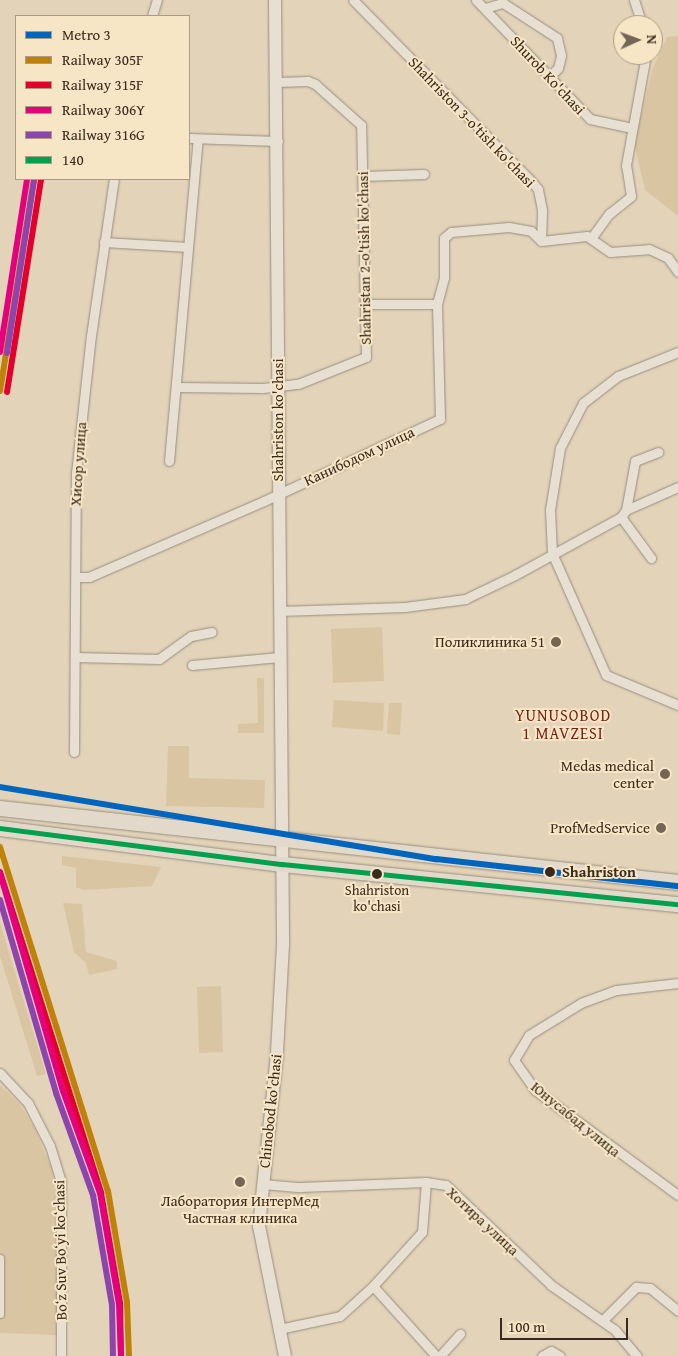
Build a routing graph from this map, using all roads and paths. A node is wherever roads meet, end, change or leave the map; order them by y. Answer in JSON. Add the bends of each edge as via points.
{"nodes":[{"id":1,"x":157,"y":0,"type":"edge"},
{"id":2,"x":275,"y":0,"type":"edge"},
{"id":3,"x":353,"y":0,"type":"edge"},
{"id":4,"x":476,"y":0,"type":"edge"},
{"id":5,"x":634,"y":0,"type":"edge"},
{"id":6,"x":485,"y":8,"type":"junction"},
{"id":7,"x":152,"y":15,"type":"edge"},
{"id":8,"x":639,"y":15,"type":"edge"},
{"id":9,"x":644,"y":65,"type":"edge"},
{"id":10,"x":549,"y":77,"type":"junction"},
{"id":11,"x":277,"y":82,"type":"junction"},
{"id":12,"x":632,"y":128,"type":"junction"},
{"id":13,"x":193,"y":138,"type":"edge"},
{"id":14,"x":278,"y":141,"type":"junction"},
{"id":15,"x":424,"y":174,"type":"dead end"},
{"id":16,"x":363,"y":176,"type":"junction"},
{"id":17,"x":114,"y":180,"type":"edge"},
{"id":18,"x":592,"y":237,"type":"junction"},
{"id":19,"x":541,"y":241,"type":"junction"},
{"id":20,"x":104,"y":242,"type":"junction"},
{"id":21,"x":188,"y":247,"type":"junction"},
{"id":22,"x":677,"y":269,"type":"edge"},
{"id":23,"x":366,"y":304,"type":"junction"},
{"id":24,"x":437,"y":304,"type":"junction"},
{"id":25,"x":678,"y":352,"type":"edge"},
{"id":26,"x":177,"y":387,"type":"junction"},
{"id":27,"x":277,"y":387,"type":"junction"},
{"id":28,"x":658,"y":452,"type":"dead end"},
{"id":29,"x":170,"y":460,"type":"dead end"},
{"id":30,"x":678,"y":487,"type":"edge"},
{"id":31,"x":278,"y":492,"type":"junction"},
{"id":32,"x":623,"y":513,"type":"junction"},
{"id":33,"x":552,"y":553,"type":"junction"},
{"id":34,"x":651,"y":558,"type":"dead end"},
{"id":35,"x":76,"y":577,"type":"junction"},
{"id":36,"x":280,"y":611,"type":"junction"},
{"id":37,"x":212,"y":632,"type":"dead end"},
{"id":38,"x":75,"y":656,"type":"junction"},
{"id":39,"x":274,"y":657,"type":"junction"},
{"id":40,"x":192,"y":665,"type":"dead end"},
{"id":41,"x":678,"y":705,"type":"edge"},
{"id":42,"x":74,"y":752,"type":"dead end"},
{"id":43,"x":0,"y":808,"type":"edge"},
{"id":44,"x":0,"y":828,"type":"edge"},
{"id":45,"x":282,"y":841,"type":"junction"},
{"id":46,"x":380,"y":852,"type":"junction"},
{"id":47,"x":282,"y":864,"type":"junction"},
{"id":48,"x":379,"y":874,"type":"junction"},
{"id":49,"x":678,"y":882,"type":"edge"},
{"id":50,"x":678,"y":904,"type":"edge"},
{"id":51,"x":678,"y":983,"type":"edge"},
{"id":52,"x":0,"y":1073,"type":"edge"},
{"id":53,"x":426,"y":1182,"type":"junction"},
{"id":54,"x":262,"y":1184,"type":"junction"},
{"id":55,"x":678,"y":1195,"type":"edge"},
{"id":56,"x":0,"y":1258,"type":"edge"},
{"id":57,"x":373,"y":1286,"type":"junction"},
{"id":58,"x":678,"y":1311,"type":"edge"},
{"id":59,"x":0,"y":1314,"type":"edge"},
{"id":60,"x":603,"y":1320,"type":"junction"},
{"id":61,"x":279,"y":1329,"type":"junction"},
{"id":62,"x":460,"y":1334,"type":"dead end"},
{"id":63,"x":61,"y":1356,"type":"edge"},
{"id":64,"x":285,"y":1356,"type":"edge"},
{"id":65,"x":436,"y":1356,"type":"edge"},
{"id":66,"x":440,"y":1356,"type":"edge"},
{"id":67,"x":542,"y":1356,"type":"edge"},
{"id":68,"x":560,"y":1356,"type":"edge"},
{"id":69,"x":637,"y":1356,"type":"edge"}],
"edges":[{"from":1,"to":7,"type":"street"},
{"from":2,"to":11,"type":"main road","name":"Shahriston ko'chasi"},
{"from":3,"to":19,"type":"street","name":"Shahriston 3-o'tish ko'chasi","via":[[538,189],[542,210]]},
{"from":4,"to":6,"type":"street","name":"Shurob Ko'chasi"},
{"from":5,"to":8,"type":"street"},
{"from":6,"to":10,"type":"street","name":"Shurob Ko'chasi"},
{"from":6,"to":10,"type":"street","via":[[503,3],[557,38],[561,56],[558,68]]},
{"from":9,"to":12,"type":"street"},
{"from":10,"to":12,"type":"street","name":"Shurob Ko'chasi","via":[[590,119]]},
{"from":11,"to":14,"type":"main road","name":"Shahriston ko'chasi"},
{"from":11,"to":16,"type":"street","name":"Shahristan 2-o'tish ko'chasi","via":[[308,81],[360,122]]},
{"from":12,"to":18,"type":"street","via":[[626,165],[631,196],[609,214]]},
{"from":13,"to":14,"type":"street"},
{"from":13,"to":21,"type":"street"},
{"from":14,"to":27,"type":"main road","name":"Shahriston ko'chasi"},
{"from":15,"to":16,"type":"street"},
{"from":16,"to":23,"type":"street","name":"Shahristan 2-o'tish ko'chasi"},
{"from":17,"to":20,"type":"street","name":"Хисор улица"},
{"from":18,"to":19,"type":"street"},
{"from":18,"to":22,"type":"street","via":[[606,251],[650,250],[661,253]]},
{"from":19,"to":24,"type":"street","via":[[530,231],[509,227],[451,232],[444,238],[444,277]]},
{"from":20,"to":21,"type":"street"},
{"from":20,"to":35,"type":"street","name":"Хисор улица","via":[[76,473]]},
{"from":21,"to":26,"type":"street"},
{"from":23,"to":24,"type":"street"},
{"from":23,"to":27,"type":"street","name":"Shahristan 2-o'tish ko'chasi","via":[[366,357],[298,384]]},
{"from":24,"to":31,"type":"street","name":"Канибодом улица","via":[[440,419]]},
{"from":25,"to":33,"type":"street","via":[[618,376],[591,395],[577,411],[560,448],[552,487]]},
{"from":26,"to":27,"type":"street","name":"Shahristan 2-o'tish ko'chasi"},
{"from":26,"to":29,"type":"street"},
{"from":27,"to":31,"type":"main road","name":"Shahriston ko'chasi"},
{"from":28,"to":32,"type":"street","via":[[635,460]]},
{"from":30,"to":32,"type":"street"},
{"from":31,"to":35,"type":"street","name":"Канибодом улица","via":[[89,577]]},
{"from":31,"to":36,"type":"main road","name":"Shahriston ko'chasi"},
{"from":32,"to":33,"type":"street"},
{"from":32,"to":34,"type":"street"},
{"from":33,"to":36,"type":"street","via":[[465,599],[442,604]]},
{"from":33,"to":41,"type":"street","via":[[606,675]]},
{"from":35,"to":38,"type":"street","name":"Хисор улица"},
{"from":36,"to":39,"type":"main road","name":"Shahriston ko'chasi"},
{"from":37,"to":38,"type":"street","via":[[191,636],[159,659]]},
{"from":38,"to":42,"type":"street","name":"Хисор улица"},
{"from":39,"to":40,"type":"street"},
{"from":39,"to":45,"type":"main road","name":"Shahriston ko'chasi"},
{"from":43,"to":45,"type":"main road"},
{"from":44,"to":47,"type":"main road"},
{"from":45,"to":46,"type":"main road"},
{"from":45,"to":47,"type":"main road","name":"Chinobod ko'chasi"},
{"from":46,"to":48,"type":"main road"},
{"from":46,"to":49,"type":"main road"},
{"from":47,"to":48,"type":"main road"},
{"from":47,"to":54,"type":"main road","name":"Chinobod ko'chasi","via":[[282,980]]},
{"from":48,"to":50,"type":"main road"},
{"from":51,"to":55,"type":"street","name":"Юнусабад улица","via":[[616,990],[581,1003],[529,1035],[514,1060],[536,1090]]},
{"from":52,"to":63,"type":"street","name":"Boʻz Suv Boʻyi koʻchasi","via":[[28,1103],[50,1146],[61,1181]]},
{"from":53,"to":54,"type":"street","name":"Хотира улица","via":[[300,1187]]},
{"from":53,"to":57,"type":"street","via":[[422,1232]]},
{"from":53,"to":60,"type":"street","name":"Хотира улица","via":[[440,1183],[452,1190],[551,1285]]},
{"from":54,"to":61,"type":"main road","name":"Chinobod ko'chasi","via":[[260,1234]]},
{"from":56,"to":59,"type":"street"},
{"from":57,"to":61,"type":"street","via":[[340,1316]]},
{"from":57,"to":65,"type":"street"},
{"from":58,"to":60,"type":"street","via":[[650,1288],[636,1287]]},
{"from":60,"to":69,"type":"street","name":"Хотира улица"},
{"from":61,"to":64,"type":"main road","name":"Chinobod ko'chasi"},
{"from":62,"to":66,"type":"street"},
{"from":67,"to":68,"type":"street","via":[[551,1351]]}]}
